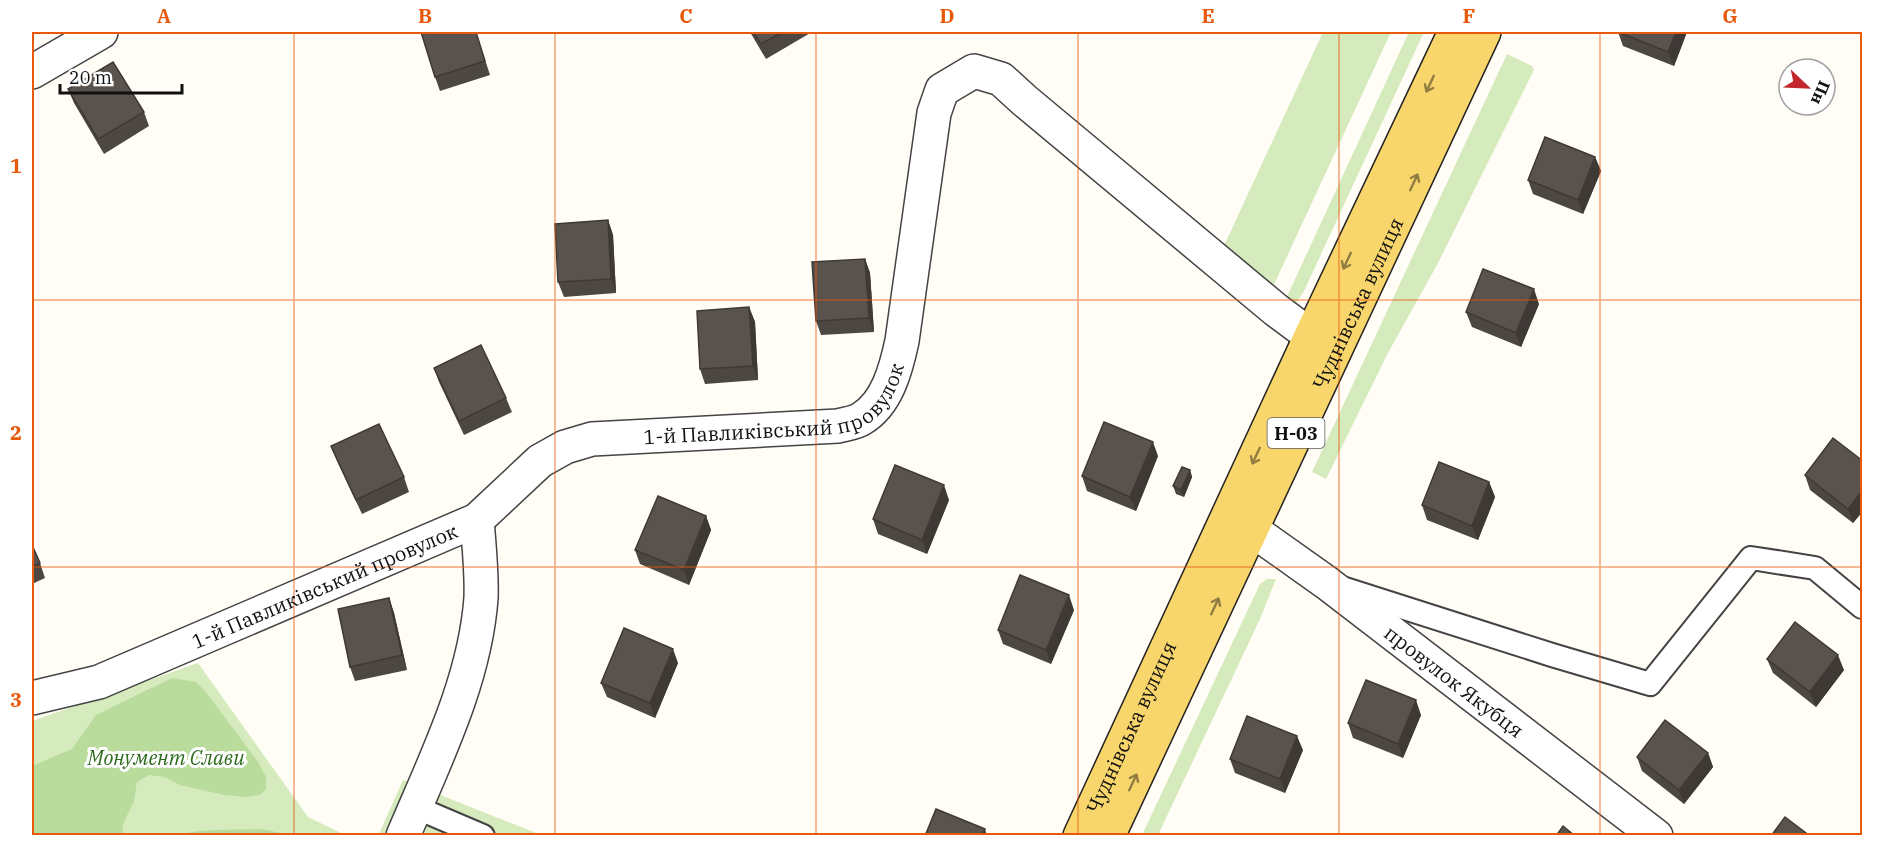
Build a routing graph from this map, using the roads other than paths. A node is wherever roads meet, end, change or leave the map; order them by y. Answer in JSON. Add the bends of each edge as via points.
{"nodes":[{"id":1,"x":101,"y":32,"type":"edge"},
{"id":2,"x":1455,"y":32,"type":"edge"},
{"id":3,"x":1484,"y":32,"type":"edge"},
{"id":4,"x":32,"y":72,"type":"edge"},
{"id":5,"x":1311,"y":336,"type":"junction"},
{"id":6,"x":477,"y":520,"type":"junction"},
{"id":7,"x":1251,"y":529,"type":"junction"},
{"id":8,"x":1327,"y":583,"type":"junction"},
{"id":9,"x":1863,"y":607,"type":"edge"},
{"id":10,"x":32,"y":698,"type":"edge"},
{"id":11,"x":409,"y":821,"type":"edge"},
{"id":12,"x":483,"y":836,"type":"edge"},
{"id":13,"x":1080,"y":836,"type":"edge"},
{"id":14,"x":1108,"y":836,"type":"edge"},
{"id":15,"x":1656,"y":836,"type":"edge"}],
"edges":[{"from":1,"to":4,"type":"street"},
{"from":2,"to":5,"type":"main road","name":"Чуднівська вулиця","number":"Н-03","one_way":true},
{"from":7,"to":3,"type":"main road","name":"Чуднівська вулиця","number":"Н-03","one_way":true},
{"from":5,"to":6,"type":"street","name":"1-й Павликівський провулок","via":[[1001,79],[974,71],[942,90],[934,113],[897,366],[881,401],[861,420],[838,426],[592,439],[565,447],[540,462]]},
{"from":5,"to":13,"type":"main road","name":"Чуднівська вулиця","number":"Н-03","one_way":true},
{"from":6,"to":10,"type":"street","name":"1-й Павликівський провулок","via":[[99,682]]},
{"from":6,"to":11,"type":"street","via":[[481,597],[470,663]]},
{"from":7,"to":8,"type":"street","name":"провулок Якубця"},
{"from":14,"to":7,"type":"main road","name":"Чуднівська вулиця","number":"Н-03","one_way":true},
{"from":8,"to":9,"type":"lane","via":[[1650,684],[1751,558],[1815,568]]},
{"from":8,"to":15,"type":"street","name":"провулок Якубця"},
{"from":11,"to":12,"type":"lane"}]}
